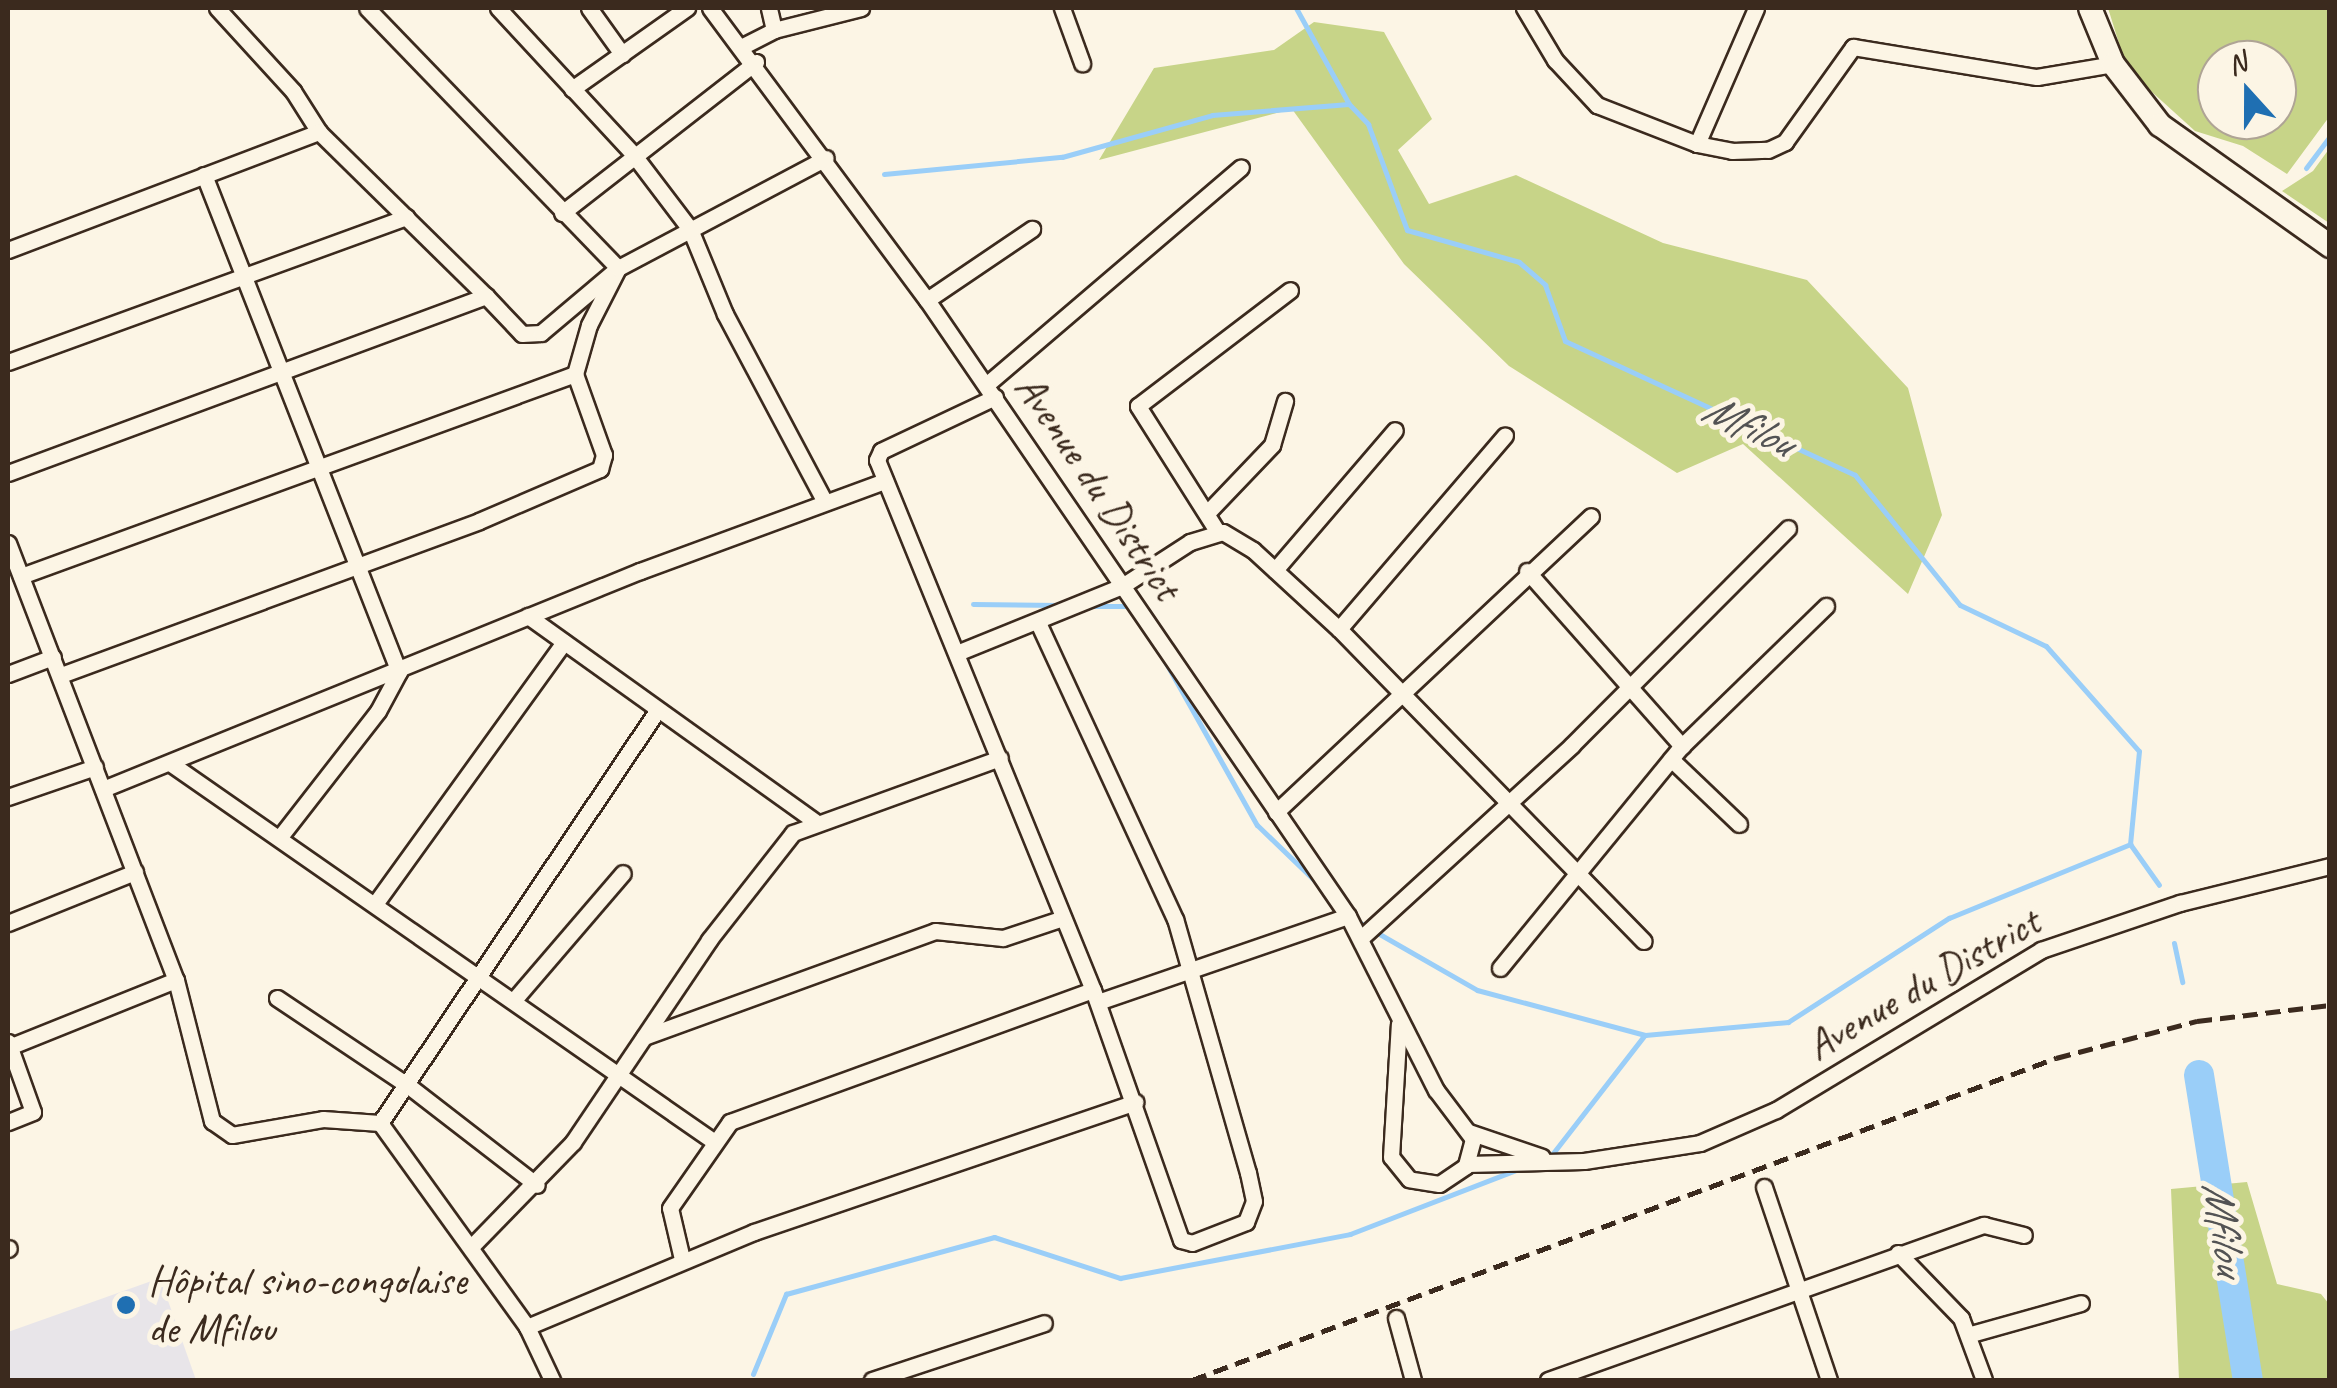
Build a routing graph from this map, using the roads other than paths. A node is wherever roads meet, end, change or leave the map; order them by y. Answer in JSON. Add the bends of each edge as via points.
{"nodes":[{"id":1,"x":217,"y":8,"type":"edge"},
{"id":2,"x":367,"y":8,"type":"edge"},
{"id":3,"x":498,"y":8,"type":"edge"},
{"id":4,"x":589,"y":8,"type":"edge"},
{"id":5,"x":687,"y":8,"type":"edge"},
{"id":6,"x":710,"y":8,"type":"edge"},
{"id":7,"x":769,"y":8,"type":"edge"},
{"id":8,"x":861,"y":8,"type":"edge"},
{"id":9,"x":1062,"y":8,"type":"edge"},
{"id":10,"x":1524,"y":8,"type":"edge"},
{"id":11,"x":1756,"y":8,"type":"edge"},
{"id":12,"x":2090,"y":8,"type":"edge"},
{"id":13,"x":774,"y":30,"type":"junction"},
{"id":14,"x":744,"y":46,"type":"junction"},
{"id":15,"x":622,"y":54,"type":"junction"},
{"id":16,"x":756,"y":62,"type":"junction"},
{"id":17,"x":1082,"y":64,"type":"dead end"},
{"id":18,"x":2113,"y":64,"type":"junction"},
{"id":19,"x":572,"y":89,"type":"junction"},
{"id":20,"x":319,"y":132,"type":"junction"},
{"id":21,"x":1696,"y":144,"type":"junction"},
{"id":22,"x":633,"y":154,"type":"junction"},
{"id":23,"x":826,"y":158,"type":"junction"},
{"id":24,"x":1241,"y":167,"type":"dead end"},
{"id":25,"x":204,"y":175,"type":"junction"},
{"id":26,"x":562,"y":213,"type":"junction"},
{"id":27,"x":406,"y":217,"type":"junction"},
{"id":28,"x":690,"y":229,"type":"junction"},
{"id":29,"x":1032,"y":229,"type":"dead end"},
{"id":30,"x":2330,"y":246,"type":"edge"},
{"id":31,"x":8,"y":250,"type":"edge"},
{"id":32,"x":618,"y":268,"type":"junction"},
{"id":33,"x":244,"y":276,"type":"junction"},
{"id":34,"x":1290,"y":290,"type":"dead end"},
{"id":35,"x":486,"y":296,"type":"junction"},
{"id":36,"x":927,"y":300,"type":"junction"},
{"id":37,"x":8,"y":362,"type":"edge"},
{"id":38,"x":283,"y":371,"type":"junction"},
{"id":39,"x":575,"y":374,"type":"junction"},
{"id":40,"x":991,"y":391,"type":"junction"},
{"id":41,"x":1285,"y":401,"type":"dead end"},
{"id":42,"x":1395,"y":430,"type":"dead end"},
{"id":43,"x":1505,"y":434,"type":"dead end"},
{"id":44,"x":323,"y":470,"type":"junction"},
{"id":45,"x":8,"y":473,"type":"edge"},
{"id":46,"x":885,"y":480,"type":"junction"},
{"id":47,"x":826,"y":502,"type":"junction"},
{"id":48,"x":1208,"y":512,"type":"junction"},
{"id":49,"x":1591,"y":516,"type":"dead end"},
{"id":50,"x":1788,"y":528,"type":"dead end"},
{"id":51,"x":1216,"y":531,"type":"junction"},
{"id":52,"x":9,"y":549,"type":"edge"},
{"id":53,"x":359,"y":562,"type":"junction"},
{"id":54,"x":1275,"y":570,"type":"junction"},
{"id":55,"x":1528,"y":571,"type":"junction"},
{"id":56,"x":21,"y":576,"type":"junction"},
{"id":57,"x":1122,"y":586,"type":"junction"},
{"id":58,"x":1826,"y":606,"type":"dead end"},
{"id":59,"x":528,"y":616,"type":"junction"},
{"id":60,"x":1038,"y":622,"type":"junction"},
{"id":61,"x":1340,"y":629,"type":"junction"},
{"id":62,"x":564,"y":642,"type":"junction"},
{"id":63,"x":957,"y":653,"type":"junction"},
{"id":64,"x":53,"y":657,"type":"junction"},
{"id":65,"x":399,"y":672,"type":"junction"},
{"id":66,"x":8,"y":674,"type":"edge"},
{"id":67,"x":61,"y":675,"type":"junction"},
{"id":68,"x":1630,"y":687,"type":"junction"},
{"id":69,"x":1405,"y":694,"type":"junction"},
{"id":70,"x":658,"y":710,"type":"junction"},
{"id":71,"x":1682,"y":746,"type":"junction"},
{"id":72,"x":1000,"y":758,"type":"junction"},
{"id":73,"x":1671,"y":759,"type":"junction"},
{"id":74,"x":170,"y":763,"type":"junction"},
{"id":75,"x":95,"y":767,"type":"junction"},
{"id":76,"x":103,"y":789,"type":"junction"},
{"id":77,"x":8,"y":798,"type":"edge"},
{"id":78,"x":1510,"y":804,"type":"junction"},
{"id":79,"x":1276,"y":812,"type":"junction"},
{"id":80,"x":814,"y":821,"type":"junction"},
{"id":81,"x":1740,"y":824,"type":"dead end"},
{"id":82,"x":280,"y":837,"type":"junction"},
{"id":83,"x":2330,"y":866,"type":"edge"},
{"id":84,"x":135,"y":872,"type":"junction"},
{"id":85,"x":623,"y":873,"type":"dead end"},
{"id":86,"x":1577,"y":875,"type":"junction"},
{"id":87,"x":375,"y":904,"type":"junction"},
{"id":88,"x":1348,"y":916,"type":"junction"},
{"id":89,"x":1063,"y":918,"type":"junction"},
{"id":90,"x":8,"y":923,"type":"edge"},
{"id":91,"x":1361,"y":938,"type":"junction"},
{"id":92,"x":1643,"y":941,"type":"dead end"},
{"id":93,"x":1193,"y":968,"type":"junction"},
{"id":94,"x":1500,"y":968,"type":"dead end"},
{"id":95,"x":475,"y":974,"type":"junction"},
{"id":96,"x":176,"y":980,"type":"junction"},
{"id":97,"x":1096,"y":996,"type":"junction"},
{"id":98,"x":277,"y":998,"type":"dead end"},
{"id":99,"x":514,"y":1000,"type":"junction"},
{"id":100,"x":1399,"y":1024,"type":"junction"},
{"id":101,"x":644,"y":1037,"type":"junction"},
{"id":102,"x":8,"y":1045,"type":"edge"},
{"id":103,"x":620,"y":1076,"type":"junction"},
{"id":104,"x":410,"y":1087,"type":"junction"},
{"id":105,"x":1136,"y":1102,"type":"junction"},
{"id":106,"x":8,"y":1122,"type":"edge"},
{"id":107,"x":380,"y":1123,"type":"junction"},
{"id":108,"x":1470,"y":1132,"type":"junction"},
{"id":109,"x":713,"y":1141,"type":"junction"},
{"id":110,"x":1556,"y":1161,"type":"junction"},
{"id":111,"x":1466,"y":1164,"type":"junction"},
{"id":112,"x":537,"y":1185,"type":"junction"},
{"id":113,"x":1764,"y":1187,"type":"dead end"},
{"id":114,"x":2024,"y":1235,"type":"dead end"},
{"id":115,"x":471,"y":1247,"type":"junction"},
{"id":116,"x":1898,"y":1253,"type":"junction"},
{"id":117,"x":682,"y":1260,"type":"junction"},
{"id":118,"x":1802,"y":1286,"type":"junction"},
{"id":119,"x":2082,"y":1303,"type":"dead end"},
{"id":120,"x":1396,"y":1318,"type":"dead end"},
{"id":121,"x":1044,"y":1323,"type":"dead end"},
{"id":122,"x":527,"y":1327,"type":"junction"},
{"id":123,"x":1972,"y":1334,"type":"junction"},
{"id":124,"x":552,"y":1380,"type":"edge"},
{"id":125,"x":872,"y":1380,"type":"edge"},
{"id":126,"x":1413,"y":1380,"type":"edge"},
{"id":127,"x":1548,"y":1380,"type":"edge"},
{"id":128,"x":1828,"y":1380,"type":"edge"},
{"id":129,"x":1984,"y":1380,"type":"edge"}],
"edges":[{"from":1,"to":20,"type":"street","via":[[293,91]]},
{"from":2,"to":26,"type":"street"},
{"from":3,"to":19,"type":"street"},
{"from":4,"to":15,"type":"street"},
{"from":5,"to":15,"type":"street"},
{"from":6,"to":14,"type":"street","name":"Avenue du District"},
{"from":7,"to":13,"type":"street"},
{"from":8,"to":13,"type":"street"},
{"from":9,"to":17,"type":"street"},
{"from":10,"to":21,"type":"street","via":[[1555,60],[1597,105]]},
{"from":11,"to":21,"type":"street"},
{"from":12,"to":18,"type":"main road"},
{"from":13,"to":14,"type":"street"},
{"from":14,"to":16,"type":"street","name":"Avenue du District"},
{"from":15,"to":19,"type":"street"},
{"from":16,"to":22,"type":"street"},
{"from":16,"to":23,"type":"street","name":"Avenue du District"},
{"from":18,"to":21,"type":"street","via":[[2037,76],[1853,46],[1785,142],[1753,152]]},
{"from":18,"to":30,"type":"main road","via":[[2176,139]]},
{"from":19,"to":22,"type":"street"},
{"from":20,"to":25,"type":"street"},
{"from":20,"to":27,"type":"street"},
{"from":22,"to":26,"type":"street"},
{"from":22,"to":28,"type":"street"},
{"from":23,"to":28,"type":"street"},
{"from":23,"to":36,"type":"street","name":"Avenue du District"},
{"from":24,"to":40,"type":"street"},
{"from":25,"to":31,"type":"street"},
{"from":25,"to":33,"type":"street"},
{"from":26,"to":32,"type":"street"},
{"from":27,"to":33,"type":"street"},
{"from":27,"to":35,"type":"street"},
{"from":28,"to":32,"type":"street"},
{"from":28,"to":47,"type":"street","via":[[725,314]]},
{"from":29,"to":36,"type":"street"},
{"from":32,"to":35,"type":"street","via":[[530,337]]},
{"from":32,"to":39,"type":"street","via":[[589,324]]},
{"from":33,"to":37,"type":"street"},
{"from":33,"to":38,"type":"street"},
{"from":34,"to":48,"type":"street","via":[[1138,406]]},
{"from":35,"to":38,"type":"street"},
{"from":36,"to":40,"type":"street","name":"Avenue du District"},
{"from":38,"to":44,"type":"street"},
{"from":38,"to":45,"type":"street"},
{"from":39,"to":44,"type":"street"},
{"from":39,"to":53,"type":"street","via":[[604,455],[600,469],[516,507]]},
{"from":40,"to":46,"type":"street","via":[[878,454]]},
{"from":40,"to":57,"type":"street","name":"Avenue du District"},
{"from":41,"to":48,"type":"street","via":[[1272,445]]},
{"from":42,"to":54,"type":"street"},
{"from":43,"to":61,"type":"street"},
{"from":44,"to":53,"type":"street"},
{"from":44,"to":56,"type":"street"},
{"from":46,"to":47,"type":"street"},
{"from":46,"to":63,"type":"street"},
{"from":47,"to":59,"type":"street"},
{"from":48,"to":51,"type":"street"},
{"from":49,"to":55,"type":"street"},
{"from":50,"to":68,"type":"street"},
{"from":51,"to":54,"type":"street"},
{"from":51,"to":57,"type":"street"},
{"from":52,"to":56,"type":"street"},
{"from":53,"to":65,"type":"street"},
{"from":53,"to":67,"type":"street"},
{"from":54,"to":61,"type":"street"},
{"from":55,"to":68,"type":"street"},
{"from":55,"to":69,"type":"street"},
{"from":56,"to":64,"type":"street"},
{"from":57,"to":60,"type":"street"},
{"from":57,"to":79,"type":"street","name":"Avenue du District"},
{"from":58,"to":71,"type":"street"},
{"from":59,"to":62,"type":"street"},
{"from":59,"to":65,"type":"street"},
{"from":60,"to":63,"type":"street"},
{"from":60,"to":93,"type":"street"},
{"from":61,"to":69,"type":"street"},
{"from":62,"to":70,"type":"street"},
{"from":62,"to":87,"type":"street"},
{"from":63,"to":72,"type":"street"},
{"from":64,"to":66,"type":"street"},
{"from":64,"to":67,"type":"street"},
{"from":65,"to":74,"type":"street"},
{"from":65,"to":82,"type":"street","via":[[378,711]]},
{"from":67,"to":75,"type":"street"},
{"from":68,"to":71,"type":"street"},
{"from":68,"to":78,"type":"street"},
{"from":69,"to":78,"type":"street"},
{"from":69,"to":79,"type":"street"},
{"from":70,"to":80,"type":"street"},
{"from":70,"to":95,"type":"street"},
{"from":71,"to":73,"type":"street"},
{"from":72,"to":80,"type":"street"},
{"from":72,"to":89,"type":"street"},
{"from":73,"to":81,"type":"street"},
{"from":73,"to":86,"type":"street"},
{"from":74,"to":76,"type":"street"},
{"from":74,"to":82,"type":"street"},
{"from":75,"to":76,"type":"street"},
{"from":75,"to":77,"type":"street"},
{"from":76,"to":84,"type":"street"},
{"from":78,"to":86,"type":"street"},
{"from":78,"to":91,"type":"street"},
{"from":79,"to":88,"type":"street","name":"Avenue du District"},
{"from":80,"to":101,"type":"street","via":[[793,832]]},
{"from":82,"to":87,"type":"street"},
{"from":83,"to":110,"type":"street","name":"Avenue du District","via":[[2180,903],[2041,950],[1776,1110],[1700,1143]]},
{"from":84,"to":90,"type":"street"},
{"from":84,"to":96,"type":"street"},
{"from":85,"to":99,"type":"street"},
{"from":86,"to":92,"type":"street"},
{"from":86,"to":94,"type":"street"},
{"from":87,"to":95,"type":"street"},
{"from":88,"to":91,"type":"street","name":"Avenue du District"},
{"from":88,"to":93,"type":"street"},
{"from":89,"to":97,"type":"street"},
{"from":89,"to":101,"type":"street","via":[[1004,938],[935,931]]},
{"from":91,"to":100,"type":"street","name":"Avenue du District"},
{"from":93,"to":97,"type":"street"},
{"from":93,"to":105,"type":"street","via":[[1254,1200],[1246,1222],[1192,1244],[1181,1240]]},
{"from":95,"to":99,"type":"street"},
{"from":95,"to":104,"type":"street"},
{"from":96,"to":102,"type":"street"},
{"from":96,"to":107,"type":"street","via":[[220,1131],[254,1134],[323,1118]]},
{"from":97,"to":105,"type":"street"},
{"from":97,"to":109,"type":"street","via":[[734,1120]]},
{"from":98,"to":104,"type":"street"},
{"from":99,"to":103,"type":"street"},
{"from":100,"to":108,"type":"street","name":"Avenue du District","via":[[1436,1090]]},
{"from":100,"to":111,"type":"street","name":"Avenue du District","via":[[1389,1136],[1396,1170],[1439,1184]]},
{"from":101,"to":103,"type":"street"},
{"from":102,"to":106,"type":"street","via":[[33,1112]]},
{"from":103,"to":109,"type":"street"},
{"from":103,"to":112,"type":"street"},
{"from":104,"to":107,"type":"street"},
{"from":104,"to":112,"type":"street"},
{"from":105,"to":117,"type":"street"},
{"from":107,"to":115,"type":"street"},
{"from":108,"to":110,"type":"street","name":"Avenue du District"},
{"from":108,"to":111,"type":"street"},
{"from":109,"to":117,"type":"street","via":[[670,1208]]},
{"from":110,"to":111,"type":"street","name":"Avenue du District"},
{"from":112,"to":115,"type":"street"},
{"from":113,"to":118,"type":"street"},
{"from":114,"to":116,"type":"street","via":[[1984,1225]]},
{"from":115,"to":122,"type":"street"},
{"from":116,"to":118,"type":"street"},
{"from":116,"to":123,"type":"street"},
{"from":117,"to":122,"type":"street"},
{"from":118,"to":127,"type":"street"},
{"from":118,"to":128,"type":"street"},
{"from":119,"to":123,"type":"street"},
{"from":120,"to":126,"type":"street"},
{"from":121,"to":125,"type":"street"},
{"from":122,"to":124,"type":"street"},
{"from":123,"to":129,"type":"street"}]}
